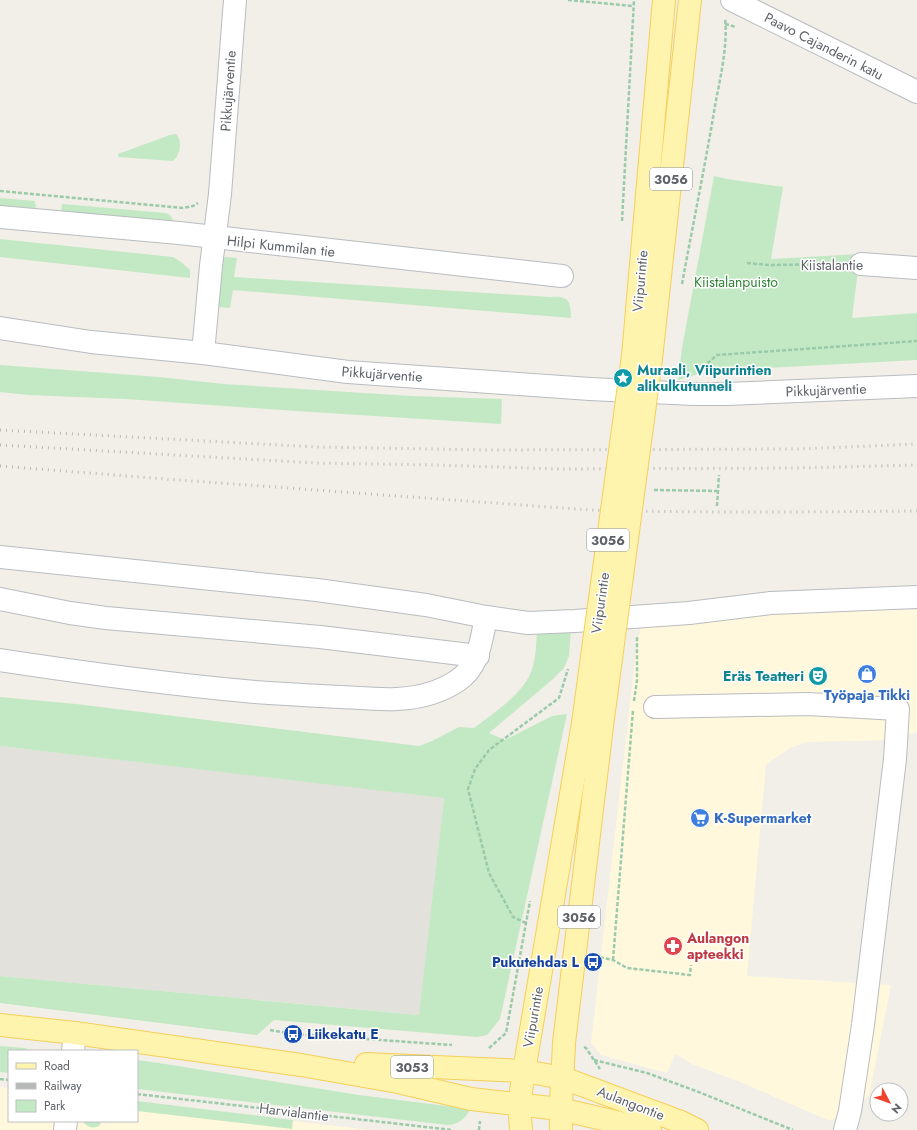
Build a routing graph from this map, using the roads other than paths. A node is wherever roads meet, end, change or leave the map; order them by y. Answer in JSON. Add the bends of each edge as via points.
{"nodes":[{"id":1,"x":235,"y":0,"type":"edge"},
{"id":2,"x":664,"y":0,"type":"edge"},
{"id":3,"x":690,"y":0,"type":"edge"},
{"id":4,"x":728,"y":8,"type":"edge"},
{"id":5,"x":917,"y":92,"type":"edge"},
{"id":6,"x":0,"y":217,"type":"edge"},
{"id":7,"x":214,"y":238,"type":"junction"},
{"id":8,"x":861,"y":264,"type":"road end"},
{"id":9,"x":917,"y":268,"type":"edge"},
{"id":10,"x":562,"y":276,"type":"dead end"},
{"id":11,"x":0,"y":328,"type":"edge"},
{"id":12,"x":203,"y":353,"type":"junction"},
{"id":13,"x":642,"y":357,"type":"junction"},
{"id":14,"x":917,"y":386,"type":"edge"},
{"id":15,"x":0,"y":557,"type":"edge"},
{"id":16,"x":917,"y":598,"type":"edge"},
{"id":17,"x":0,"y":599,"type":"edge"},
{"id":18,"x":486,"y":617,"type":"junction"},
{"id":19,"x":478,"y":656,"type":"junction"},
{"id":20,"x":0,"y":660,"type":"edge"},
{"id":21,"x":644,"y":706,"type":"road end"},
{"id":22,"x":593,"y":725,"type":"junction"},
{"id":23,"x":0,"y":1025,"type":"edge"},
{"id":24,"x":74,"y":1042,"type":"edge"},
{"id":25,"x":301,"y":1065,"type":"junction"},
{"id":26,"x":524,"y":1071,"type":"junction"},
{"id":27,"x":563,"y":1078,"type":"junction"},
{"id":28,"x":519,"y":1104,"type":"junction"},
{"id":29,"x":561,"y":1120,"type":"edge"},
{"id":30,"x":521,"y":1130,"type":"edge"},
{"id":31,"x":650,"y":1130,"type":"edge"},
{"id":32,"x":698,"y":1130,"type":"edge"},
{"id":33,"x":845,"y":1130,"type":"edge"}],
"edges":[{"from":1,"to":7,"type":"street","name":"Pikkujärventie","via":[[220,194]]},
{"from":2,"to":13,"type":"main road","name":"Viipurintie","number":"3056"},
{"from":3,"to":13,"type":"main road","name":"Viipurintie","number":"3056"},
{"from":4,"to":5,"type":"street","name":"Paavo Cajanderin katu"},
{"from":6,"to":7,"type":"street","name":"Hilpi Kummilan tie"},
{"from":7,"to":10,"type":"street","name":"Hilpi Kummilan tie"},
{"from":7,"to":12,"type":"street","name":"Pikkujärventie"},
{"from":8,"to":9,"type":"street","name":"Kiistalantie"},
{"from":11,"to":12,"type":"street","via":[[91,342]]},
{"from":12,"to":14,"type":"street","name":"Pikkujärventie","via":[[348,372],[694,394]]},
{"from":13,"to":22,"type":"main road","name":"Viipurintie","number":"3056","bridge":true},
{"from":15,"to":18,"type":"street","via":[[317,590],[426,605]]},
{"from":16,"to":18,"type":"street","via":[[771,603],[689,613],[528,623]]},
{"from":17,"to":19,"type":"street","via":[[106,618],[320,637]]},
{"from":18,"to":19,"type":"street"},
{"from":19,"to":20,"type":"street","via":[[467,672],[448,687],[424,695],[397,699],[285,694],[190,686]]},
{"from":21,"to":33,"type":"street","via":[[808,704],[898,709],[895,759],[863,1025]]},
{"from":22,"to":26,"type":"main road","name":"Viipurintie","number":"3056"},
{"from":22,"to":27,"type":"main road","name":"Viipurintie","number":"3056"},
{"from":23,"to":24,"type":"main road","number":"3053"},
{"from":24,"to":25,"type":"main road","number":"3053"},
{"from":25,"to":26,"type":"main road","number":"3053","via":[[347,1063]]},
{"from":25,"to":28,"type":"main road","number":"3053","via":[[398,1082],[470,1099]]},
{"from":26,"to":27,"type":"main road","number":"3053"},
{"from":26,"to":28,"type":"main road","name":"Viipurintie","number":"3056"},
{"from":27,"to":29,"type":"main road","name":"Viipurintie","number":"3056"},
{"from":27,"to":32,"type":"main road","name":"Aulangontie","number":"3053"},
{"from":28,"to":29,"type":"main road"},
{"from":28,"to":30,"type":"main road","name":"Viipurintie","number":"3056"},
{"from":29,"to":31,"type":"main road","name":"Aulangontie"}]}
